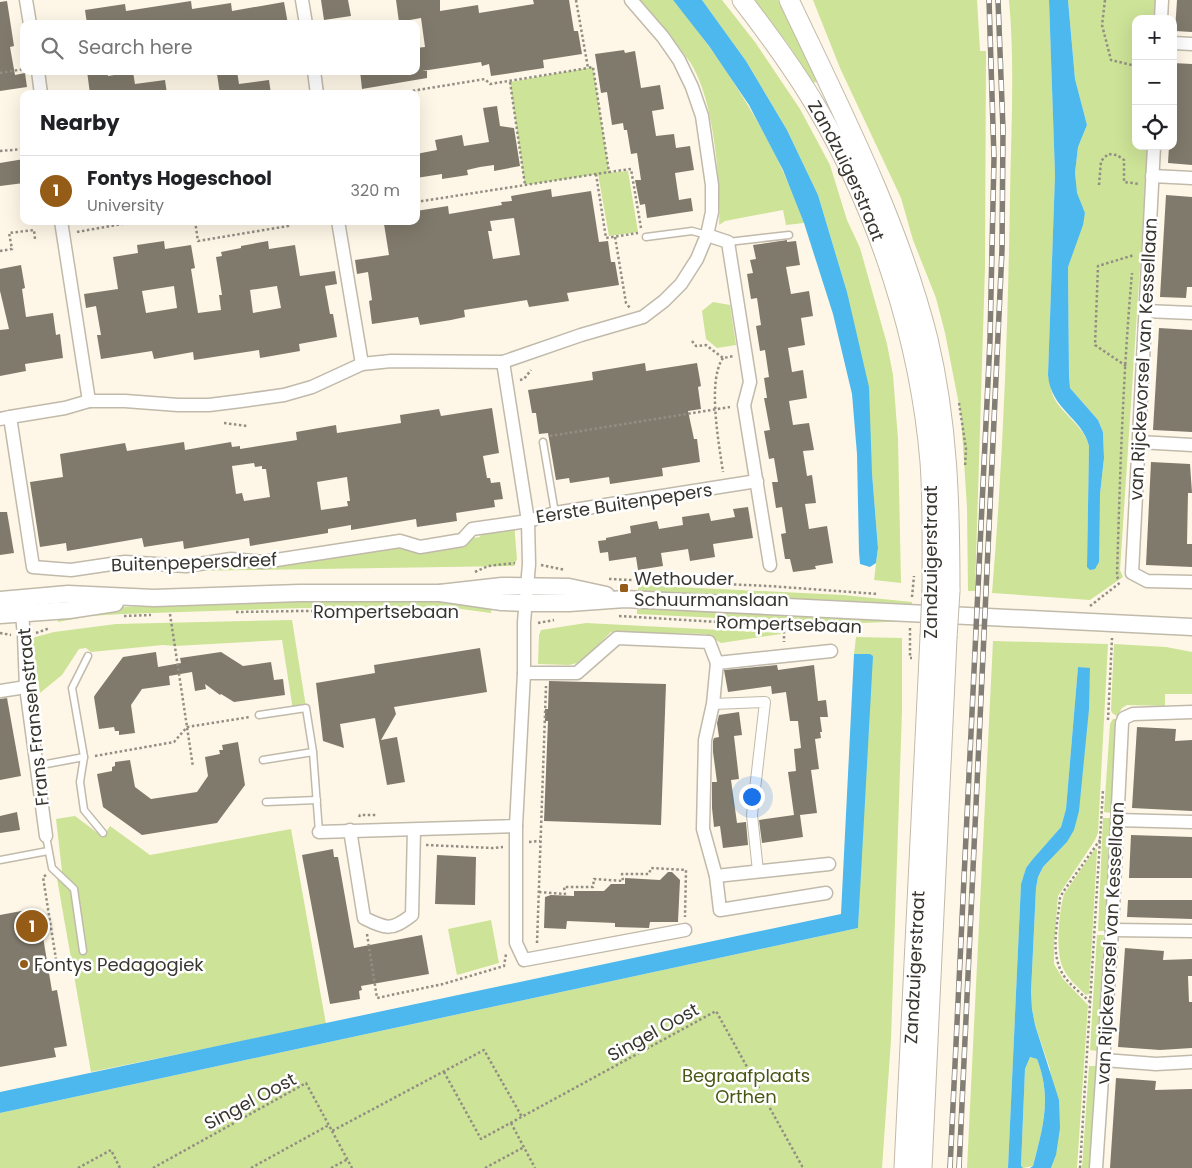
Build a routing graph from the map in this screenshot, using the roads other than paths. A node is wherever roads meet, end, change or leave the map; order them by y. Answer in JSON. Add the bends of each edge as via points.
{"nodes":[{"id":1,"x":26,"y":0,"type":"edge"},
{"id":2,"x":302,"y":0,"type":"edge"},
{"id":3,"x":630,"y":0,"type":"edge"},
{"id":4,"x":742,"y":0,"type":"edge"},
{"id":5,"x":789,"y":0,"type":"edge"},
{"id":6,"x":1162,"y":0,"type":"edge"},
{"id":7,"x":1161,"y":15,"type":"edge"},
{"id":8,"x":29,"y":20,"type":"edge"},
{"id":9,"x":305,"y":20,"type":"edge"},
{"id":10,"x":1177,"y":43,"type":"edge"},
{"id":11,"x":1192,"y":44,"type":"edge"},
{"id":12,"x":39,"y":75,"type":"edge"},
{"id":13,"x":315,"y":75,"type":"edge"},
{"id":14,"x":40,"y":90,"type":"edge"},
{"id":15,"x":316,"y":90,"type":"edge"},
{"id":16,"x":1153,"y":150,"type":"edge"},
{"id":17,"x":1146,"y":176,"type":"junction"},
{"id":18,"x":1192,"y":178,"type":"edge"},
{"id":19,"x":339,"y":225,"type":"edge"},
{"id":20,"x":62,"y":228,"type":"edge"},
{"id":21,"x":707,"y":235,"type":"junction"},
{"id":22,"x":789,"y":235,"type":"dead end"},
{"id":23,"x":646,"y":237,"type":"dead end"},
{"id":24,"x":728,"y":242,"type":"junction"},
{"id":25,"x":1144,"y":311,"type":"junction"},
{"id":26,"x":1192,"y":313,"type":"edge"},
{"id":27,"x":503,"y":362,"type":"junction"},
{"id":28,"x":362,"y":364,"type":"junction"},
{"id":29,"x":89,"y":401,"type":"junction"},
{"id":30,"x":5,"y":418,"type":"edge"},
{"id":31,"x":543,"y":442,"type":"road end"},
{"id":32,"x":1139,"y":442,"type":"junction"},
{"id":33,"x":1192,"y":445,"type":"edge"},
{"id":34,"x":757,"y":481,"type":"junction"},
{"id":35,"x":555,"y":513,"type":"junction"},
{"id":36,"x":528,"y":521,"type":"junction"},
{"id":37,"x":770,"y":565,"type":"dead end"},
{"id":38,"x":1192,"y":582,"type":"edge"},
{"id":39,"x":941,"y":590,"type":"junction"},
{"id":40,"x":526,"y":595,"type":"junction"},
{"id":41,"x":0,"y":600,"type":"edge"},
{"id":42,"x":21,"y":606,"type":"junction"},
{"id":43,"x":0,"y":615,"type":"edge"},
{"id":44,"x":1192,"y":627,"type":"edge"},
{"id":45,"x":938,"y":638,"type":"junction"},
{"id":46,"x":831,"y":651,"type":"dead end"},
{"id":47,"x":88,"y":656,"type":"dead end"},
{"id":48,"x":717,"y":662,"type":"junction"},
{"id":49,"x":524,"y":673,"type":"junction"},
{"id":50,"x":26,"y":687,"type":"junction"},
{"id":51,"x":0,"y":691,"type":"edge"},
{"id":52,"x":713,"y":704,"type":"junction"},
{"id":53,"x":1192,"y":712,"type":"edge"},
{"id":54,"x":259,"y":715,"type":"road end"},
{"id":55,"x":313,"y":752,"type":"junction"},
{"id":56,"x":84,"y":758,"type":"junction"},
{"id":57,"x":262,"y":760,"type":"dead end"},
{"id":58,"x":36,"y":766,"type":"junction"},
{"id":59,"x":317,"y":800,"type":"junction"},
{"id":60,"x":266,"y":802,"type":"dead end"},
{"id":61,"x":1117,"y":820,"type":"junction"},
{"id":62,"x":1192,"y":822,"type":"edge"},
{"id":63,"x":516,"y":826,"type":"junction"},
{"id":64,"x":350,"y":830,"type":"junction"},
{"id":65,"x":414,"y":830,"type":"junction"},
{"id":66,"x":319,"y":832,"type":"joint"},
{"id":67,"x":103,"y":833,"type":"dead end"},
{"id":68,"x":46,"y":836,"type":"joint"},
{"id":69,"x":48,"y":851,"type":"junction"},
{"id":70,"x":0,"y":860,"type":"edge"},
{"id":71,"x":829,"y":864,"type":"dead end"},
{"id":72,"x":758,"y":871,"type":"junction"},
{"id":73,"x":716,"y":876,"type":"junction"},
{"id":74,"x":826,"y":893,"type":"dead end"},
{"id":75,"x":685,"y":930,"type":"road end"},
{"id":76,"x":1112,"y":930,"type":"junction"},
{"id":77,"x":1192,"y":931,"type":"edge"},
{"id":78,"x":83,"y":951,"type":"dead end"},
{"id":79,"x":1104,"y":1060,"type":"junction"},
{"id":80,"x":1192,"y":1062,"type":"edge"},
{"id":81,"x":904,"y":1168,"type":"edge"},
{"id":82,"x":922,"y":1168,"type":"edge"},
{"id":83,"x":1096,"y":1168,"type":"edge"}],
"edges":[{"from":1,"to":8,"type":"street"},
{"from":2,"to":9,"type":"street"},
{"from":3,"to":21,"type":"street","name":"Buitenpepersdreef","via":[[679,60],[702,116],[712,185],[712,212]]},
{"from":4,"to":39,"type":"main road","name":"Zandzuigerstraat","via":[[773,40],[822,118],[876,229],[911,344],[922,401]]},
{"from":5,"to":39,"type":"main road","name":"Zandzuigerstraat","via":[[892,223],[928,339],[940,398],[950,508]]},
{"from":6,"to":7,"type":"street"},
{"from":10,"to":11,"type":"street"},
{"from":12,"to":14,"type":"street"},
{"from":13,"to":15,"type":"street"},
{"from":16,"to":17,"type":"street","name":"van Rijckevorsel van Kessellaan"},
{"from":17,"to":18,"type":"street"},
{"from":17,"to":25,"type":"street","name":"van Rijckevorsel van Kessellaan"},
{"from":19,"to":28,"type":"street"},
{"from":20,"to":29,"type":"street"},
{"from":21,"to":23,"type":"lane","via":[[692,230]]},
{"from":21,"to":24,"type":"street"},
{"from":21,"to":27,"type":"street","name":"Buitenpepersdreef","via":[[697,259],[680,284],[643,317]]},
{"from":22,"to":24,"type":"lane"},
{"from":24,"to":34,"type":"street","via":[[750,382],[744,405]]},
{"from":25,"to":26,"type":"street"},
{"from":25,"to":32,"type":"street","name":"van Rijckevorsel van Kessellaan"},
{"from":27,"to":28,"type":"street","name":"Buitenpepersdreef","via":[[391,361]]},
{"from":27,"to":36,"type":"street","name":"Eerste Buitenpepers"},
{"from":28,"to":29,"type":"street","name":"Buitenpepersdreef","via":[[312,387],[241,402],[178,405]]},
{"from":29,"to":30,"type":"street","name":"Buitenpepersdreef"},
{"from":30,"to":36,"type":"street","name":"Buitenpepersdreef","via":[[33,567],[71,570],[125,562],[186,566],[231,559],[264,562],[400,541],[420,547],[462,540],[472,529]]},
{"from":31,"to":35,"type":"lane"},
{"from":32,"to":33,"type":"street"},
{"from":32,"to":38,"type":"street","name":"van Rijckevorsel van Kessellaan","via":[[1132,573],[1147,581]]},
{"from":34,"to":35,"type":"street","name":"Eerste Buitenpepers"},
{"from":34,"to":37,"type":"street"},
{"from":35,"to":36,"type":"street","name":"Eerste Buitenpepers"},
{"from":36,"to":40,"type":"street"},
{"from":39,"to":45,"type":"main road","name":"Zandzuigerstraat","bridge":true},
{"from":40,"to":42,"type":"street","name":"Rompertsebaan","via":[[502,586],[440,592],[154,598],[68,594]]},
{"from":40,"to":44,"type":"street","name":"Rompertsebaan","via":[[569,587],[625,599]]},
{"from":40,"to":49,"type":"street"},
{"from":41,"to":42,"type":"street","name":"Rompertsebaan"},
{"from":42,"to":43,"type":"street","name":"Rompertsebaan"},
{"from":42,"to":50,"type":"street","name":"Frans Fransenstraat"},
{"from":45,"to":81,"type":"main road","name":"Zandzuigerstraat"},
{"from":45,"to":82,"type":"main road","name":"Zandzuigerstraat"},
{"from":46,"to":48,"type":"street","name":"Rompertsebaan"},
{"from":47,"to":56,"type":"lane","via":[[72,688]]},
{"from":48,"to":49,"type":"street","name":"Rompertsebaan","via":[[709,642],[616,638],[577,673]]},
{"from":48,"to":52,"type":"street"},
{"from":49,"to":63,"type":"street"},
{"from":50,"to":51,"type":"street"},
{"from":50,"to":58,"type":"street","name":"Frans Fransenstraat"},
{"from":52,"to":72,"type":"street","via":[[765,702],[752,815]]},
{"from":52,"to":73,"type":"street","via":[[705,740],[703,829]]},
{"from":53,"to":61,"type":"street","name":"van Rijckevorsel van Kessellaan","via":[[1133,714],[1124,718]]},
{"from":54,"to":55,"type":"lane","via":[[306,708]]},
{"from":55,"to":57,"type":"lane"},
{"from":55,"to":59,"type":"lane"},
{"from":56,"to":58,"type":"lane"},
{"from":56,"to":67,"type":"lane","via":[[80,782],[84,810]]},
{"from":58,"to":68,"type":"street","name":"Frans Fransenstraat"},
{"from":59,"to":60,"type":"lane"},
{"from":59,"to":66,"type":"lane"},
{"from":61,"to":62,"type":"street"},
{"from":61,"to":76,"type":"street","name":"van Rijckevorsel van Kessellaan"},
{"from":63,"to":65,"type":"street"},
{"from":63,"to":75,"type":"street","via":[[516,943],[524,960]]},
{"from":64,"to":65,"type":"street"},
{"from":64,"to":65,"type":"street","via":[[364,918],[383,928],[398,925],[412,915]]},
{"from":64,"to":66,"type":"street"},
{"from":68,"to":69,"type":"lane"},
{"from":69,"to":70,"type":"lane"},
{"from":69,"to":78,"type":"lane","via":[[52,868],[74,888]]},
{"from":71,"to":72,"type":"street"},
{"from":72,"to":73,"type":"street"},
{"from":73,"to":74,"type":"street","via":[[720,910]]},
{"from":76,"to":77,"type":"street"},
{"from":76,"to":79,"type":"street","name":"van Rijckevorsel van Kessellaan"},
{"from":79,"to":80,"type":"street","via":[[1156,1064]]},
{"from":79,"to":83,"type":"street","name":"van Rijckevorsel van Kessellaan"}]}
